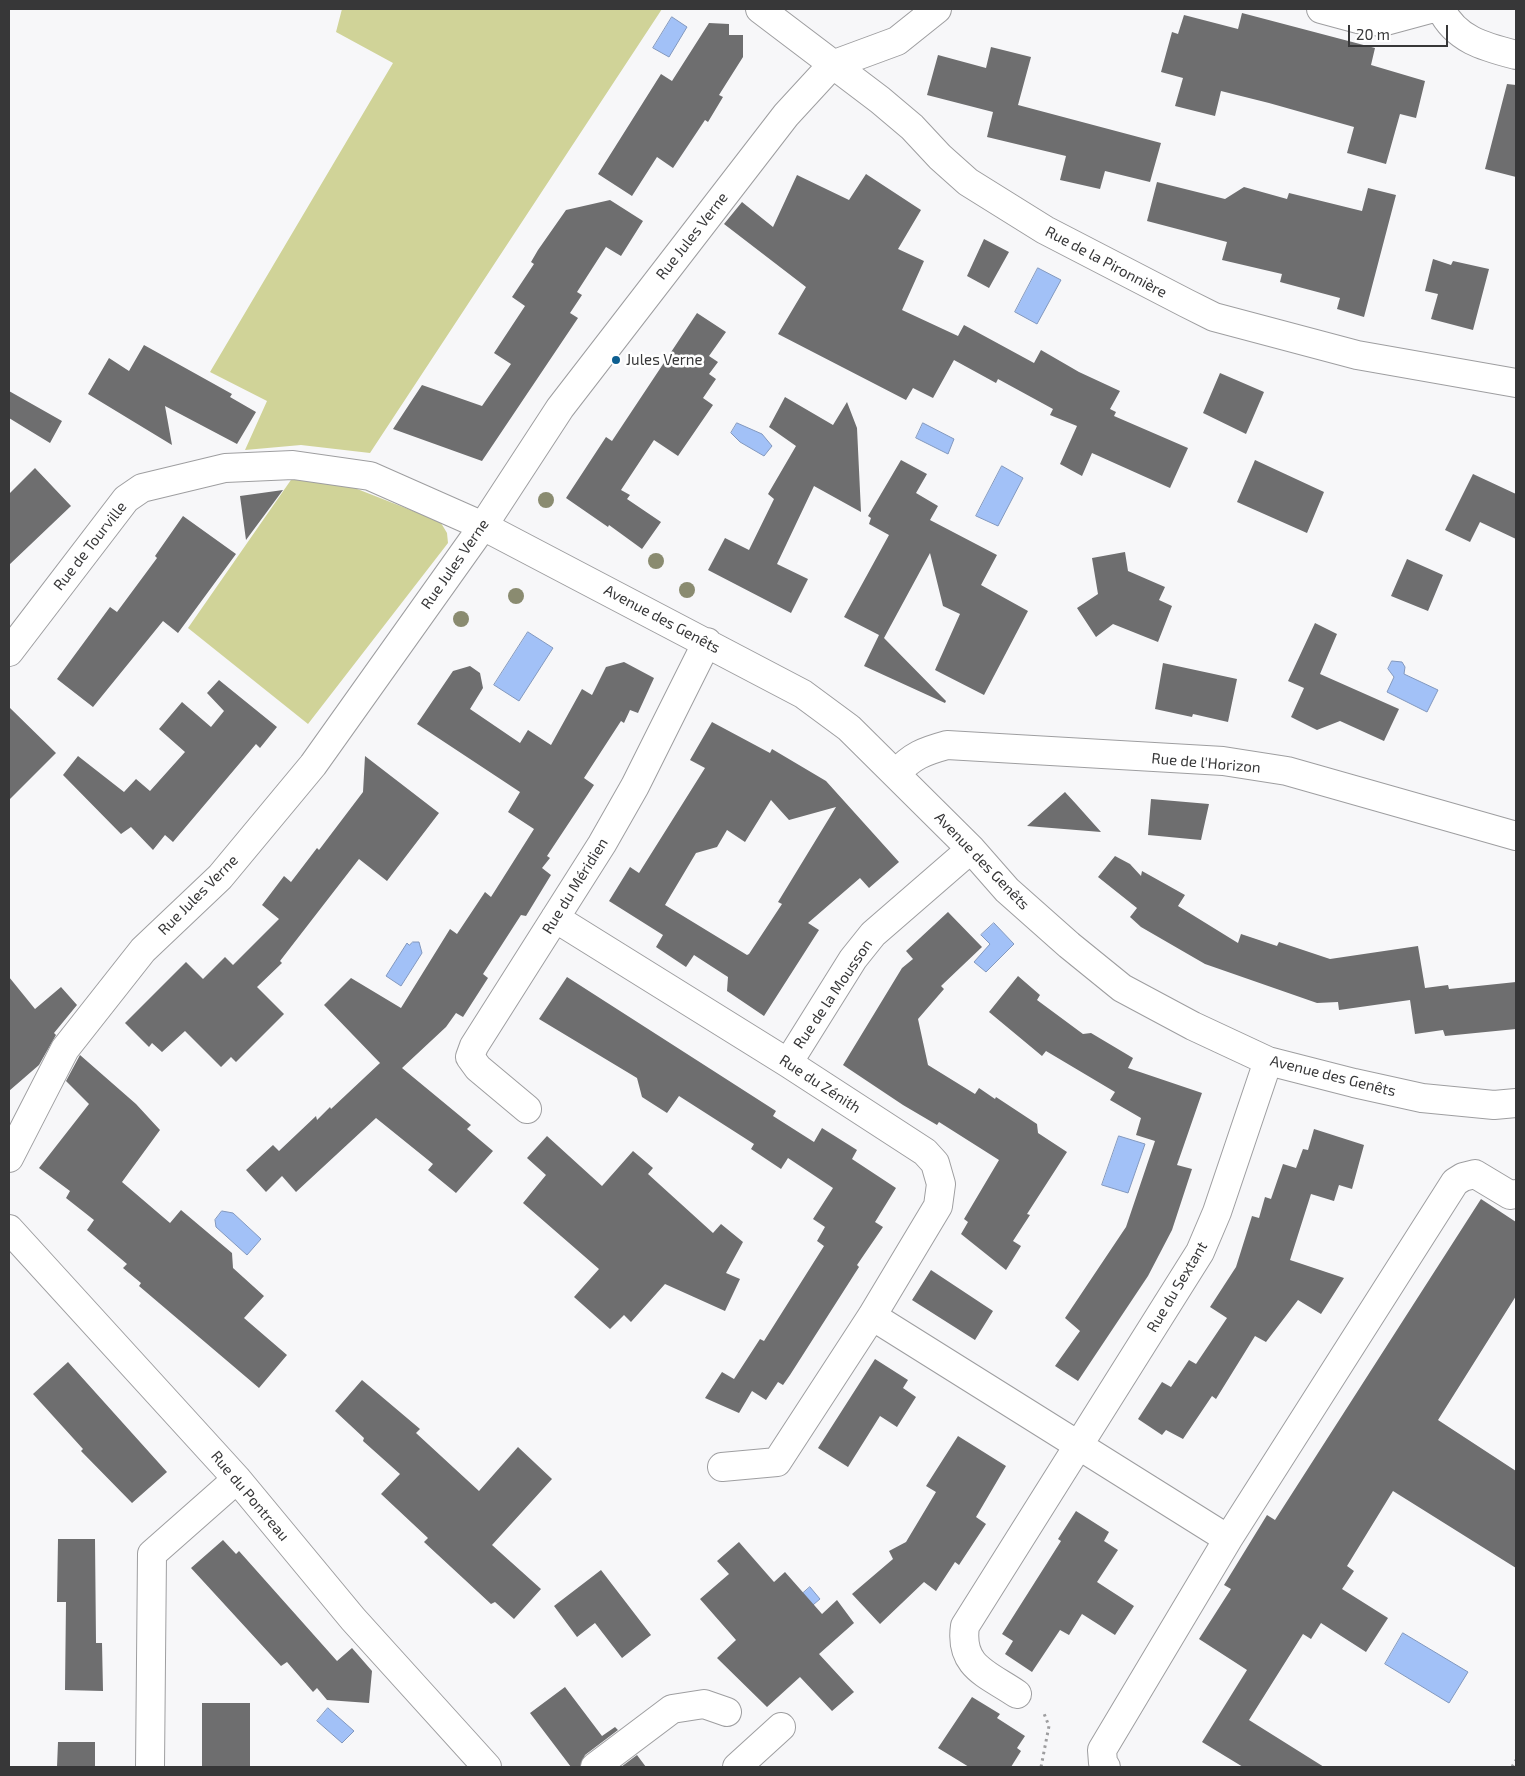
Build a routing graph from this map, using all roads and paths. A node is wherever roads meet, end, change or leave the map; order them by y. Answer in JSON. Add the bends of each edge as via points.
{"nodes":[{"id":1,"x":760,"y":9,"type":"edge"},
{"id":2,"x":937,"y":9,"type":"edge"},
{"id":3,"x":1321,"y":9,"type":"edge"},
{"id":4,"x":1430,"y":9,"type":"edge"},
{"id":5,"x":1441,"y":9,"type":"edge"},
{"id":6,"x":1516,"y":55,"type":"edge"},
{"id":7,"x":832,"y":65,"type":"junction"},
{"id":8,"x":1516,"y":383,"type":"edge"},
{"id":9,"x":483,"y":526,"type":"junction"},
{"id":10,"x":707,"y":642,"type":"junction"},
{"id":11,"x":9,"y":652,"type":"edge"},
{"id":12,"x":896,"y":774,"type":"junction"},
{"id":13,"x":1516,"y":836,"type":"edge"},
{"id":14,"x":971,"y":849,"type":"junction"},
{"id":15,"x":555,"y":918,"type":"junction"},
{"id":16,"x":1268,"y":1061,"type":"junction"},
{"id":17,"x":788,"y":1063,"type":"junction"},
{"id":18,"x":1516,"y":1103,"type":"edge"},
{"id":19,"x":527,"y":1109,"type":"dead end"},
{"id":20,"x":9,"y":1158,"type":"edge"},
{"id":21,"x":1516,"y":1194,"type":"edge"},
{"id":22,"x":9,"y":1229,"type":"edge"},
{"id":23,"x":872,"y":1316,"type":"junction"},
{"id":24,"x":1078,"y":1444,"type":"junction"},
{"id":25,"x":722,"y":1467,"type":"dead end"},
{"id":26,"x":237,"y":1479,"type":"junction"},
{"id":27,"x":1228,"y":1539,"type":"junction"},
{"id":28,"x":1017,"y":1694,"type":"joint"},
{"id":29,"x":727,"y":1712,"type":"dead end"},
{"id":30,"x":781,"y":1727,"type":"dead end"},
{"id":31,"x":1516,"y":1760,"type":"edge"},
{"id":32,"x":150,"y":1767,"type":"edge"},
{"id":33,"x":487,"y":1767,"type":"edge"},
{"id":34,"x":595,"y":1767,"type":"edge"},
{"id":35,"x":737,"y":1767,"type":"edge"},
{"id":36,"x":1041,"y":1767,"type":"edge"},
{"id":37,"x":1106,"y":1767,"type":"edge"},
{"id":38,"x":1512,"y":1767,"type":"edge"}],
"edges":[{"from":1,"to":7,"type":"street","name":"Rue de la Pironnière"},
{"from":2,"to":7,"type":"street","name":"Rue Jules Verne","via":[[897,41]]},
{"from":3,"to":4,"type":"street","via":[[1382,22]]},
{"from":5,"to":6,"type":"street","via":[[1449,24],[1464,36],[1491,49]]},
{"from":7,"to":8,"type":"street","name":"Rue de la Pironnière","via":[[912,127],[968,182],[1045,230],[1214,317],[1357,355]]},
{"from":7,"to":9,"type":"street","name":"Rue Jules Verne","via":[[786,115],[572,392]]},
{"from":9,"to":10,"type":"street","name":"Avenue des Genêts"},
{"from":9,"to":11,"type":"street","name":"Rue de Tourville","via":[[370,476],[333,469],[293,465],[225,468],[142,488],[126,498]]},
{"from":9,"to":20,"type":"street","name":"Rue Jules Verne","via":[[312,765],[220,877],[143,950],[65,1049]]},
{"from":10,"to":12,"type":"street","name":"Avenue des Genêts","via":[[803,694],[849,728]]},
{"from":10,"to":15,"type":"street","name":"Rue du Méridien","via":[[635,786]]},
{"from":12,"to":13,"type":"street","name":"Rue de l'Horizon","via":[[922,752],[947,745],[1223,761],[1286,771]]},
{"from":12,"to":14,"type":"street","name":"Avenue des Genêts"},
{"from":14,"to":16,"type":"street","name":"Avenue des Genêts","via":[[1008,890],[1122,988]]},
{"from":14,"to":17,"type":"street","name":"Rue de la Mousson","via":[[873,934],[853,959]]},
{"from":15,"to":17,"type":"street","name":"Rue du Zénith"},
{"from":15,"to":19,"type":"street","name":"Rue du Méridien","via":[[470,1057],[478,1068]]},
{"from":16,"to":18,"type":"street","name":"Avenue des Genêts","via":[[1422,1098],[1494,1105]]},
{"from":16,"to":24,"type":"street","name":"Rue du Sextant","via":[[1200,1252]]},
{"from":17,"to":23,"type":"street","name":"Rue du Zénith","via":[[925,1152],[935,1162],[941,1184],[938,1206]]},
{"from":21,"to":27,"type":"street","via":[[1510,1195],[1475,1174],[1455,1182]]},
{"from":22,"to":26,"type":"street","name":"Rue du Pontreau"},
{"from":23,"to":24,"type":"street"},
{"from":23,"to":25,"type":"street","name":"Rue du Zénith","via":[[777,1462]]},
{"from":24,"to":27,"type":"street"},
{"from":24,"to":28,"type":"street","name":"Rue du Sextant","via":[[965,1626],[963,1642],[967,1656],[977,1667]]},
{"from":26,"to":32,"type":"street","via":[[152,1554]]},
{"from":26,"to":33,"type":"street","name":"Rue du Pontreau","via":[[353,1619]]},
{"from":27,"to":37,"type":"street","via":[[1102,1750]]},
{"from":28,"to":36,"type":"path","via":[[1045,1712],[1048,1720]]},
{"from":29,"to":34,"type":"street","via":[[704,1704],[672,1709]]},
{"from":30,"to":35,"type":"street"},
{"from":31,"to":38,"type":"path"}]}
